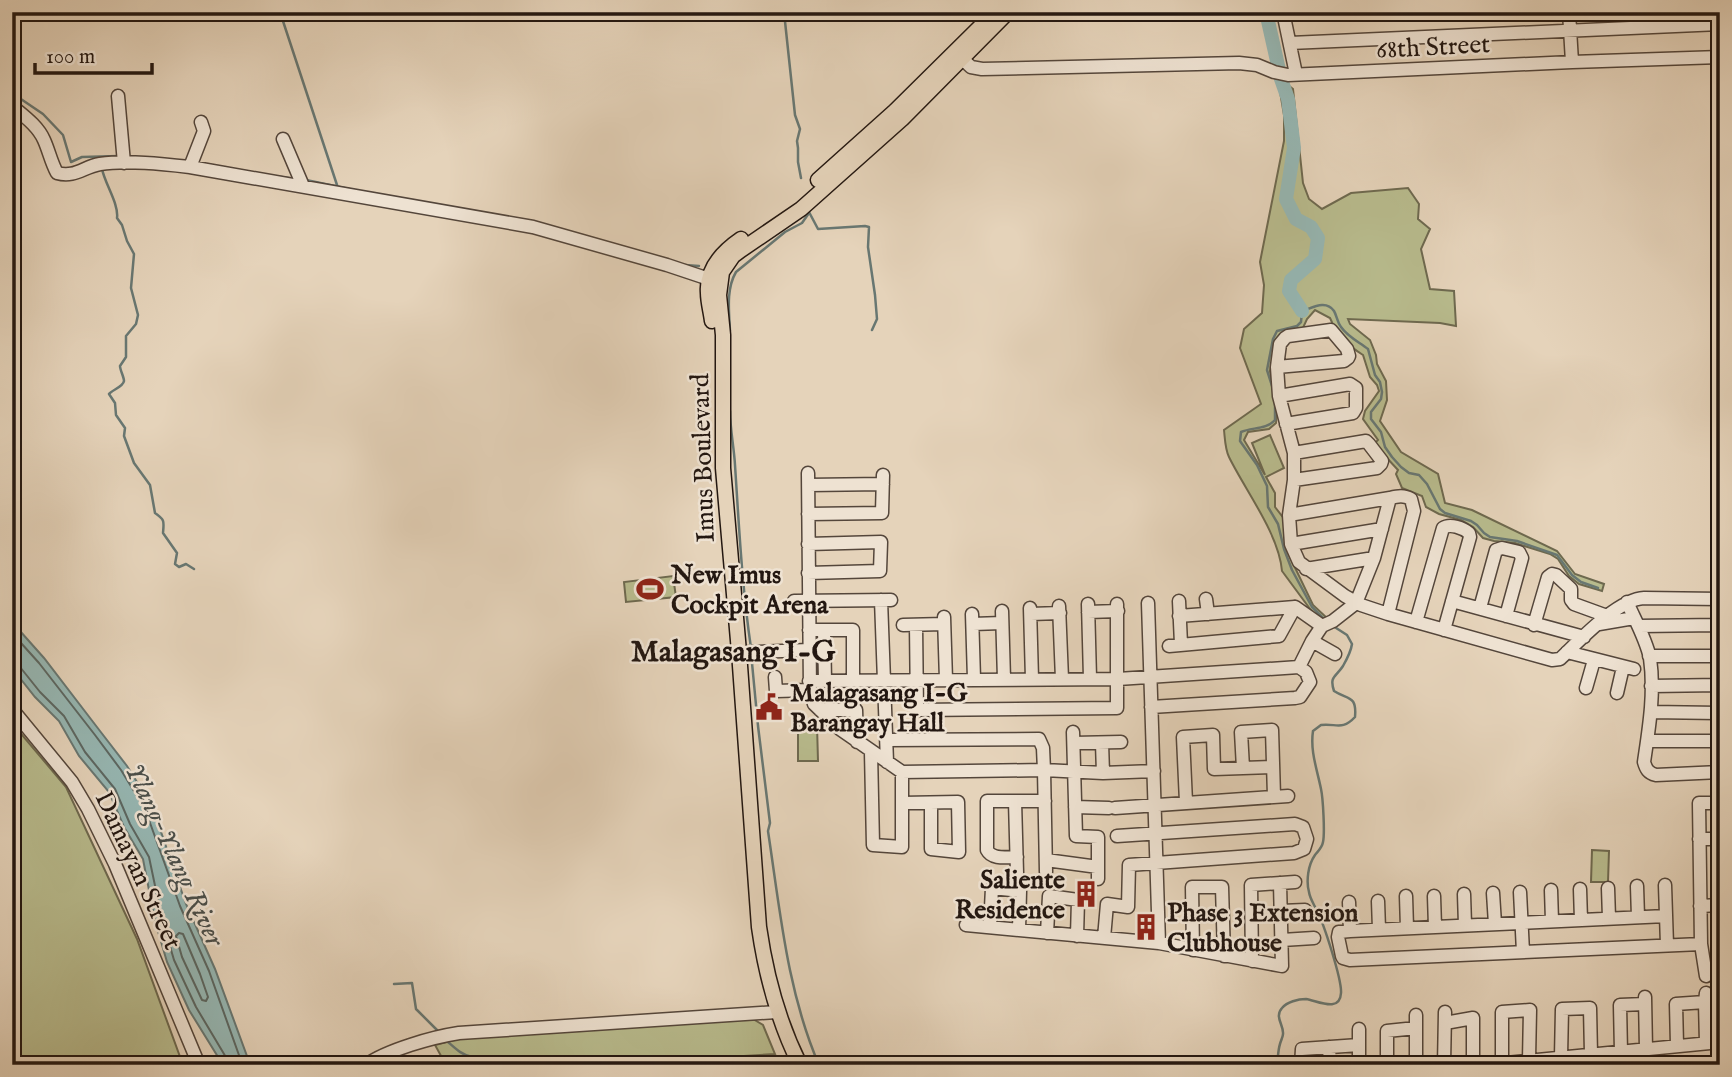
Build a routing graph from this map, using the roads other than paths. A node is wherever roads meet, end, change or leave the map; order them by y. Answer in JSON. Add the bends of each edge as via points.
{"nodes":[{"id":1,"x":995,"y":12,"type":"edge"},
{"id":2,"x":1008,"y":12,"type":"edge"},
{"id":3,"x":1283,"y":12,"type":"edge"},
{"id":4,"x":1569,"y":12,"type":"edge"},
{"id":5,"x":1720,"y":24,"type":"edge"},
{"id":6,"x":1570,"y":30,"type":"junction"},
{"id":7,"x":1290,"y":43,"type":"junction"},
{"id":8,"x":958,"y":55,"type":"junction"},
{"id":9,"x":1720,"y":57,"type":"edge"},
{"id":10,"x":1572,"y":62,"type":"junction"},
{"id":11,"x":1284,"y":74,"type":"junction"},
{"id":12,"x":118,"y":96,"type":"dead end"},
{"id":13,"x":12,"y":106,"type":"edge"},
{"id":14,"x":201,"y":122,"type":"dead end"},
{"id":15,"x":283,"y":139,"type":"dead end"},
{"id":16,"x":124,"y":163,"type":"junction"},
{"id":17,"x":190,"y":167,"type":"junction"},
{"id":18,"x":303,"y":186,"type":"junction"},
{"id":19,"x":714,"y":281,"type":"junction"},
{"id":20,"x":1277,"y":367,"type":"junction"},
{"id":21,"x":1279,"y":396,"type":"junction"},
{"id":22,"x":1286,"y":424,"type":"junction"},
{"id":23,"x":1294,"y":453,"type":"junction"},
{"id":24,"x":1294,"y":480,"type":"junction"},
{"id":25,"x":1390,"y":498,"type":"junction"},
{"id":26,"x":808,"y":514,"type":"junction"},
{"id":27,"x":1289,"y":515,"type":"junction"},
{"id":28,"x":1382,"y":529,"type":"junction"},
{"id":29,"x":808,"y":544,"type":"junction"},
{"id":30,"x":1291,"y":544,"type":"junction"},
{"id":31,"x":1374,"y":558,"type":"junction"},
{"id":32,"x":1306,"y":569,"type":"junction"},
{"id":33,"x":808,"y":573,"type":"junction"},
{"id":34,"x":1206,"y":599,"type":"dead end"},
{"id":35,"x":1719,"y":599,"type":"edge"},
{"id":36,"x":794,"y":601,"type":"dead end"},
{"id":37,"x":809,"y":601,"type":"junction"},
{"id":38,"x":1179,"y":601,"type":"dead end"},
{"id":39,"x":1452,"y":601,"type":"junction"},
{"id":40,"x":1627,"y":602,"type":"junction"},
{"id":41,"x":1148,"y":603,"type":"dead end"},
{"id":42,"x":1356,"y":603,"type":"junction"},
{"id":43,"x":1295,"y":607,"type":"junction"},
{"id":44,"x":1480,"y":608,"type":"junction"},
{"id":45,"x":1208,"y":614,"type":"junction"},
{"id":46,"x":1388,"y":614,"type":"junction"},
{"id":47,"x":1179,"y":616,"type":"junction"},
{"id":48,"x":1506,"y":616,"type":"junction"},
{"id":49,"x":1603,"y":620,"type":"junction"},
{"id":50,"x":1416,"y":622,"type":"junction"},
{"id":51,"x":1637,"y":622,"type":"junction"},
{"id":52,"x":1327,"y":624,"type":"junction"},
{"id":53,"x":1534,"y":625,"type":"junction"},
{"id":54,"x":1719,"y":625,"type":"edge"},
{"id":55,"x":809,"y":630,"type":"junction"},
{"id":56,"x":824,"y":630,"type":"junction"},
{"id":57,"x":1444,"y":630,"type":"junction"},
{"id":58,"x":1584,"y":638,"type":"junction"},
{"id":59,"x":1312,"y":641,"type":"junction"},
{"id":60,"x":809,"y":650,"type":"junction"},
{"id":61,"x":735,"y":652,"type":"junction"},
{"id":62,"x":1567,"y":652,"type":"junction"},
{"id":63,"x":1335,"y":654,"type":"dead end"},
{"id":64,"x":1649,"y":656,"type":"junction"},
{"id":65,"x":1719,"y":656,"type":"edge"},
{"id":66,"x":1594,"y":660,"type":"junction"},
{"id":67,"x":1299,"y":667,"type":"junction"},
{"id":68,"x":775,"y":677,"type":"dead end"},
{"id":69,"x":1090,"y":678,"type":"junction"},
{"id":70,"x":1151,"y":678,"type":"junction"},
{"id":71,"x":1004,"y":679,"type":"junction"},
{"id":72,"x":1032,"y":679,"type":"junction"},
{"id":73,"x":1062,"y":679,"type":"junction"},
{"id":74,"x":1118,"y":679,"type":"junction"},
{"id":75,"x":884,"y":680,"type":"junction"},
{"id":76,"x":916,"y":680,"type":"junction"},
{"id":77,"x":946,"y":680,"type":"junction"},
{"id":78,"x":974,"y":680,"type":"junction"},
{"id":79,"x":825,"y":681,"type":"junction"},
{"id":80,"x":853,"y":681,"type":"junction"},
{"id":81,"x":1719,"y":685,"type":"edge"},
{"id":82,"x":809,"y":686,"type":"junction"},
{"id":83,"x":1651,"y":686,"type":"junction"},
{"id":84,"x":1586,"y":688,"type":"dead end"},
{"id":85,"x":1617,"y":693,"type":"dead end"},
{"id":86,"x":1152,"y":707,"type":"junction"},
{"id":87,"x":12,"y":709,"type":"edge"},
{"id":88,"x":820,"y":710,"type":"junction"},
{"id":89,"x":1651,"y":712,"type":"junction"},
{"id":90,"x":1719,"y":713,"type":"edge"},
{"id":91,"x":887,"y":740,"type":"junction"},
{"id":92,"x":1647,"y":741,"type":"junction"},
{"id":93,"x":1719,"y":741,"type":"edge"},
{"id":94,"x":857,"y":742,"type":"junction"},
{"id":95,"x":1121,"y":742,"type":"dead end"},
{"id":96,"x":1102,"y":743,"type":"junction"},
{"id":97,"x":871,"y":752,"type":"junction"},
{"id":98,"x":1720,"y":761,"type":"edge"},
{"id":99,"x":887,"y":762,"type":"junction"},
{"id":100,"x":1273,"y":767,"type":"junction"},
{"id":101,"x":1243,"y":768,"type":"junction"},
{"id":102,"x":1044,"y":770,"type":"junction"},
{"id":103,"x":1154,"y":771,"type":"junction"},
{"id":104,"x":902,"y":772,"type":"junction"},
{"id":105,"x":1074,"y":772,"type":"junction"},
{"id":106,"x":1720,"y":772,"type":"edge"},
{"id":107,"x":1103,"y":773,"type":"junction"},
{"id":108,"x":1274,"y":796,"type":"junction"},
{"id":109,"x":1288,"y":796,"type":"dead end"},
{"id":110,"x":1015,"y":801,"type":"junction"},
{"id":111,"x":1045,"y":801,"type":"junction"},
{"id":112,"x":1186,"y":802,"type":"junction"},
{"id":113,"x":902,"y":803,"type":"junction"},
{"id":114,"x":931,"y":803,"type":"dead end"},
{"id":115,"x":1720,"y":803,"type":"edge"},
{"id":116,"x":1154,"y":804,"type":"junction"},
{"id":117,"x":1075,"y":807,"type":"junction"},
{"id":118,"x":1155,"y":832,"type":"junction"},
{"id":119,"x":1117,"y":836,"type":"dead end"},
{"id":120,"x":1699,"y":839,"type":"junction"},
{"id":121,"x":1720,"y":839,"type":"edge"},
{"id":122,"x":1017,"y":857,"type":"junction"},
{"id":123,"x":1156,"y":863,"type":"junction"},
{"id":124,"x":1017,"y":873,"type":"dead end"},
{"id":125,"x":1296,"y":882,"type":"dead end"},
{"id":126,"x":1280,"y":883,"type":"junction"},
{"id":127,"x":1665,"y":885,"type":"dead end"},
{"id":128,"x":1637,"y":886,"type":"dead end"},
{"id":129,"x":1608,"y":888,"type":"dead end"},
{"id":130,"x":1580,"y":889,"type":"dead end"},
{"id":131,"x":1551,"y":890,"type":"dead end"},
{"id":132,"x":1520,"y":892,"type":"dead end"},
{"id":133,"x":1493,"y":893,"type":"dead end"},
{"id":134,"x":1464,"y":894,"type":"dead end"},
{"id":135,"x":1434,"y":895,"type":"dead end"},
{"id":136,"x":1406,"y":896,"type":"dead end"},
{"id":137,"x":1378,"y":901,"type":"dead end"},
{"id":138,"x":1349,"y":902,"type":"dead end"},
{"id":139,"x":1720,"y":905,"type":"edge"},
{"id":140,"x":1700,"y":906,"type":"junction"},
{"id":141,"x":1305,"y":910,"type":"dead end"},
{"id":142,"x":1281,"y":911,"type":"junction"},
{"id":143,"x":1666,"y":916,"type":"junction"},
{"id":144,"x":1638,"y":917,"type":"junction"},
{"id":145,"x":1609,"y":918,"type":"junction"},
{"id":146,"x":1581,"y":920,"type":"junction"},
{"id":147,"x":1552,"y":921,"type":"junction"},
{"id":148,"x":1522,"y":922,"type":"junction"},
{"id":149,"x":1494,"y":924,"type":"junction"},
{"id":150,"x":966,"y":925,"type":"dead end"},
{"id":151,"x":1465,"y":925,"type":"junction"},
{"id":152,"x":990,"y":927,"type":"junction"},
{"id":153,"x":1435,"y":927,"type":"junction"},
{"id":154,"x":1407,"y":928,"type":"junction"},
{"id":155,"x":1379,"y":929,"type":"junction"},
{"id":156,"x":1019,"y":930,"type":"junction"},
{"id":157,"x":1350,"y":931,"type":"junction"},
{"id":158,"x":1047,"y":933,"type":"junction"},
{"id":159,"x":1077,"y":936,"type":"junction"},
{"id":160,"x":1104,"y":938,"type":"junction"},
{"id":161,"x":1314,"y":938,"type":"dead end"},
{"id":162,"x":1282,"y":940,"type":"junction"},
{"id":163,"x":1159,"y":943,"type":"junction"},
{"id":164,"x":1701,"y":944,"type":"junction"},
{"id":165,"x":1667,"y":945,"type":"junction"},
{"id":166,"x":1193,"y":950,"type":"junction"},
{"id":167,"x":1523,"y":952,"type":"junction"},
{"id":168,"x":1224,"y":956,"type":"junction"},
{"id":169,"x":1252,"y":961,"type":"junction"},
{"id":170,"x":1706,"y":976,"type":"dead end"},
{"id":171,"x":773,"y":1012,"type":"junction"},
{"id":172,"x":1359,"y":1029,"type":"dead end"},
{"id":173,"x":1713,"y":1042,"type":"edge"},
{"id":174,"x":1359,"y":1045,"type":"junction"},
{"id":175,"x":1677,"y":1045,"type":"junction"},
{"id":176,"x":1329,"y":1047,"type":"junction"},
{"id":177,"x":1646,"y":1049,"type":"junction"},
{"id":178,"x":1621,"y":1052,"type":"junction"},
{"id":179,"x":1591,"y":1054,"type":"junction"},
{"id":180,"x":1562,"y":1057,"type":"junction"},
{"id":181,"x":1529,"y":1060,"type":"junction"},
{"id":182,"x":1298,"y":1061,"type":"edge"},
{"id":183,"x":1502,"y":1063,"type":"edge"},
{"id":184,"x":200,"y":1065,"type":"edge"},
{"id":185,"x":366,"y":1065,"type":"edge"},
{"id":186,"x":789,"y":1065,"type":"edge"},
{"id":187,"x":800,"y":1065,"type":"edge"},
{"id":188,"x":1329,"y":1065,"type":"edge"},
{"id":189,"x":1359,"y":1065,"type":"edge"},
{"id":190,"x":1387,"y":1065,"type":"edge"},
{"id":191,"x":1416,"y":1065,"type":"edge"},
{"id":192,"x":1444,"y":1065,"type":"edge"},
{"id":193,"x":1473,"y":1065,"type":"edge"},
{"id":194,"x":1486,"y":1065,"type":"edge"}],
"edges":[{"from":1,"to":8,"type":"main road"},
{"from":2,"to":8,"type":"main road"},
{"from":3,"to":7,"type":"street"},
{"from":4,"to":6,"type":"street"},
{"from":5,"to":6,"type":"street"},
{"from":6,"to":7,"type":"street"},
{"from":6,"to":10,"type":"street"},
{"from":7,"to":11,"type":"street"},
{"from":8,"to":11,"type":"street","name":"68th Street","via":[[982,69],[1239,63]]},
{"from":8,"to":19,"type":"main road","via":[[795,201],[726,250],[713,267]]},
{"from":9,"to":10,"type":"street","name":"68th Street"},
{"from":10,"to":11,"type":"street","name":"68th Street"},
{"from":12,"to":16,"type":"street"},
{"from":13,"to":16,"type":"street","via":[[44,139],[57,173]]},
{"from":14,"to":17,"type":"street","via":[[204,131]]},
{"from":15,"to":18,"type":"street"},
{"from":16,"to":17,"type":"street"},
{"from":17,"to":18,"type":"street"},
{"from":18,"to":19,"type":"street","via":[[533,227]]},
{"from":19,"to":61,"type":"main road","name":"Imus Boulevard","via":[[708,294],[714,335],[713,444]]},
{"from":20,"to":20,"type":"street","via":[[1344,360],[1349,356],[1327,330],[1285,338]]},
{"from":20,"to":21,"type":"street"},
{"from":21,"to":22,"type":"street"},
{"from":21,"to":22,"type":"street","via":[[1350,384],[1356,388],[1353,413]]},
{"from":22,"to":23,"type":"street"},
{"from":23,"to":24,"type":"street"},
{"from":23,"to":24,"type":"street","via":[[1366,442],[1382,461],[1377,468]]},
{"from":24,"to":27,"type":"street"},
{"from":25,"to":27,"type":"street"},
{"from":25,"to":28,"type":"street"},
{"from":25,"to":46,"type":"street","via":[[1407,497],[1414,510]]},
{"from":26,"to":26,"type":"street","via":[[882,513],[883,480],[808,479]]},
{"from":26,"to":29,"type":"street"},
{"from":27,"to":30,"type":"street"},
{"from":28,"to":30,"type":"street"},
{"from":28,"to":31,"type":"street"},
{"from":29,"to":33,"type":"street"},
{"from":29,"to":33,"type":"street","via":[[881,542],[880,571]]},
{"from":30,"to":32,"type":"street"},
{"from":31,"to":32,"type":"street"},
{"from":31,"to":42,"type":"street"},
{"from":32,"to":42,"type":"street"},
{"from":33,"to":37,"type":"street"},
{"from":34,"to":45,"type":"street"},
{"from":35,"to":40,"type":"street"},
{"from":35,"to":54,"type":"street"},
{"from":36,"to":37,"type":"street"},
{"from":37,"to":55,"type":"street"},
{"from":37,"to":75,"type":"street","via":[[886,600]]},
{"from":38,"to":47,"type":"street"},
{"from":39,"to":44,"type":"street"},
{"from":39,"to":50,"type":"street","via":[[1470,535],[1447,525]]},
{"from":39,"to":57,"type":"street"},
{"from":40,"to":49,"type":"street"},
{"from":40,"to":51,"type":"street"},
{"from":41,"to":70,"type":"street"},
{"from":42,"to":46,"type":"street"},
{"from":42,"to":52,"type":"street"},
{"from":43,"to":45,"type":"street","via":[[1233,605]]},
{"from":43,"to":47,"type":"street","via":[[1279,636],[1175,645]]},
{"from":43,"to":52,"type":"street"},
{"from":44,"to":48,"type":"street"},
{"from":44,"to":48,"type":"street","via":[[1496,550],[1519,552],[1522,558]]},
{"from":45,"to":47,"type":"street"},
{"from":46,"to":50,"type":"street"},
{"from":48,"to":53,"type":"street"},
{"from":49,"to":51,"type":"street"},
{"from":49,"to":53,"type":"street","via":[[1574,604],[1571,589],[1552,574]]},
{"from":49,"to":58,"type":"street"},
{"from":50,"to":57,"type":"street"},
{"from":51,"to":54,"type":"street"},
{"from":51,"to":64,"type":"street"},
{"from":52,"to":59,"type":"street"},
{"from":53,"to":58,"type":"street"},
{"from":54,"to":65,"type":"street"},
{"from":55,"to":56,"type":"street"},
{"from":55,"to":60,"type":"street"},
{"from":56,"to":79,"type":"street"},
{"from":56,"to":80,"type":"street","via":[[853,630]]},
{"from":57,"to":62,"type":"street","via":[[1545,659],[1560,659]]},
{"from":58,"to":62,"type":"street"},
{"from":59,"to":63,"type":"street"},
{"from":59,"to":67,"type":"street"},
{"from":60,"to":61,"type":"street"},
{"from":60,"to":82,"type":"street"},
{"from":61,"to":171,"type":"main road","name":"Imus Boulevard","via":[[751,928],[756,963]]},
{"from":62,"to":66,"type":"street"},
{"from":64,"to":65,"type":"street"},
{"from":64,"to":83,"type":"street"},
{"from":65,"to":81,"type":"street"},
{"from":66,"to":84,"type":"street"},
{"from":66,"to":85,"type":"street","via":[[1628,668]]},
{"from":67,"to":70,"type":"street"},
{"from":67,"to":86,"type":"street","via":[[1310,682],[1300,697]]},
{"from":68,"to":82,"type":"street","via":[[776,691]]},
{"from":69,"to":73,"type":"street"},
{"from":69,"to":74,"type":"street"},
{"from":69,"to":74,"type":"street","via":[[1088,608],[1118,608]]},
{"from":70,"to":74,"type":"street"},
{"from":70,"to":86,"type":"street"},
{"from":71,"to":72,"type":"street"},
{"from":71,"to":78,"type":"street"},
{"from":71,"to":78,"type":"street","via":[[1002,617],[972,619]]},
{"from":72,"to":73,"type":"street"},
{"from":72,"to":73,"type":"street","via":[[1031,611],[1059,610]]},
{"from":74,"to":76,"type":"street","via":[[1117,708],[931,710],[918,710]]},
{"from":75,"to":76,"type":"street"},
{"from":75,"to":80,"type":"street"},
{"from":75,"to":91,"type":"street"},
{"from":76,"to":77,"type":"street"},
{"from":76,"to":77,"type":"street","via":[[909,625],[944,621]]},
{"from":77,"to":78,"type":"street"},
{"from":79,"to":80,"type":"street"},
{"from":79,"to":82,"type":"street"},
{"from":81,"to":83,"type":"street"},
{"from":81,"to":90,"type":"street"},
{"from":82,"to":88,"type":"street"},
{"from":83,"to":89,"type":"street"},
{"from":86,"to":103,"type":"street"},
{"from":87,"to":184,"type":"street","name":"Damayan Street","via":[[65,772],[88,809]]},
{"from":88,"to":94,"type":"street"},
{"from":88,"to":94,"type":"street","via":[[856,710]]},
{"from":89,"to":90,"type":"street"},
{"from":89,"to":92,"type":"street"},
{"from":90,"to":93,"type":"street"},
{"from":91,"to":99,"type":"street"},
{"from":91,"to":102,"type":"street","via":[[1035,738],[1043,748]]},
{"from":92,"to":93,"type":"street"},
{"from":92,"to":106,"type":"street","via":[[1644,762],[1651,774]]},
{"from":93,"to":98,"type":"street"},
{"from":94,"to":97,"type":"street"},
{"from":95,"to":96,"type":"street"},
{"from":96,"to":105,"type":"street","via":[[1074,737]]},
{"from":96,"to":107,"type":"street"},
{"from":97,"to":99,"type":"street"},
{"from":97,"to":113,"type":"street","via":[[873,845],[902,847]]},
{"from":99,"to":104,"type":"street"},
{"from":100,"to":101,"type":"street"},
{"from":100,"to":101,"type":"street","via":[[1272,730],[1241,732]]},
{"from":100,"to":108,"type":"street"},
{"from":101,"to":112,"type":"street","via":[[1214,769],[1213,735],[1183,737]]},
{"from":102,"to":104,"type":"street"},
{"from":102,"to":105,"type":"street"},
{"from":102,"to":111,"type":"street"},
{"from":103,"to":107,"type":"street"},
{"from":103,"to":116,"type":"street"},
{"from":104,"to":113,"type":"street"},
{"from":105,"to":107,"type":"street"},
{"from":105,"to":117,"type":"street"},
{"from":108,"to":109,"type":"street"},
{"from":108,"to":112,"type":"street"},
{"from":110,"to":111,"type":"street"},
{"from":110,"to":122,"type":"street"},
{"from":110,"to":122,"type":"street","via":[[987,802],[987,850],[992,856]]},
{"from":111,"to":117,"type":"street","via":[[1046,866],[1098,873],[1098,837],[1076,836]]},
{"from":112,"to":116,"type":"street"},
{"from":113,"to":114,"type":"street"},
{"from":115,"to":120,"type":"street","via":[[1699,803]]},
{"from":116,"to":117,"type":"street"},
{"from":116,"to":118,"type":"street"},
{"from":118,"to":119,"type":"street"},
{"from":118,"to":123,"type":"street"},
{"from":118,"to":123,"type":"street","via":[[1295,824],[1303,827],[1307,839],[1304,849],[1294,853]]},
{"from":120,"to":121,"type":"street"},
{"from":120,"to":140,"type":"street"},
{"from":122,"to":124,"type":"street"},
{"from":123,"to":160,"type":"street","via":[[1129,865],[1128,907],[1107,904]]},
{"from":123,"to":163,"type":"street"},
{"from":125,"to":126,"type":"street"},
{"from":126,"to":142,"type":"street"},
{"from":126,"to":169,"type":"street","via":[[1251,885]]},
{"from":127,"to":143,"type":"street"},
{"from":128,"to":144,"type":"street"},
{"from":129,"to":145,"type":"street"},
{"from":130,"to":146,"type":"street"},
{"from":131,"to":147,"type":"street"},
{"from":132,"to":148,"type":"street"},
{"from":133,"to":149,"type":"street"},
{"from":134,"to":151,"type":"street"},
{"from":135,"to":153,"type":"street"},
{"from":136,"to":154,"type":"street"},
{"from":137,"to":155,"type":"street"},
{"from":138,"to":157,"type":"street"},
{"from":139,"to":140,"type":"street"},
{"from":140,"to":164,"type":"street"},
{"from":141,"to":142,"type":"street"},
{"from":142,"to":162,"type":"street"},
{"from":143,"to":144,"type":"street"},
{"from":143,"to":165,"type":"street"},
{"from":144,"to":145,"type":"street"},
{"from":145,"to":146,"type":"street"},
{"from":146,"to":147,"type":"street"},
{"from":147,"to":148,"type":"street"},
{"from":148,"to":149,"type":"street"},
{"from":148,"to":167,"type":"street"},
{"from":149,"to":151,"type":"street"},
{"from":150,"to":152,"type":"street"},
{"from":151,"to":153,"type":"street"},
{"from":152,"to":156,"type":"street"},
{"from":152,"to":156,"type":"street","via":[[992,888],[1020,891]]},
{"from":153,"to":154,"type":"street"},
{"from":154,"to":155,"type":"street"},
{"from":155,"to":157,"type":"street"},
{"from":156,"to":158,"type":"street"},
{"from":157,"to":167,"type":"street","via":[[1339,934],[1346,960]]},
{"from":158,"to":159,"type":"street"},
{"from":158,"to":159,"type":"street","via":[[1048,896],[1078,900]]},
{"from":159,"to":160,"type":"street"},
{"from":160,"to":163,"type":"street"},
{"from":161,"to":162,"type":"street"},
{"from":162,"to":169,"type":"street","via":[[1282,966]]},
{"from":163,"to":166,"type":"street"},
{"from":164,"to":165,"type":"street"},
{"from":164,"to":170,"type":"street"},
{"from":165,"to":167,"type":"street"},
{"from":166,"to":168,"type":"street"},
{"from":166,"to":168,"type":"street","via":[[1192,887],[1222,887]]},
{"from":168,"to":169,"type":"street"},
{"from":171,"to":185,"type":"street","via":[[459,1033],[382,1055]]},
{"from":171,"to":186,"type":"main road","name":"Imus Boulevard","via":[[777,1040]]},
{"from":171,"to":187,"type":"main road","name":"Imus Boulevard"},
{"from":172,"to":174,"type":"street"},
{"from":173,"to":175,"type":"street"},
{"from":173,"to":175,"type":"street","via":[[1706,998],[1676,1004]]},
{"from":174,"to":176,"type":"street"},
{"from":174,"to":189,"type":"street"},
{"from":175,"to":177,"type":"street"},
{"from":176,"to":182,"type":"street","via":[[1302,1049]]},
{"from":176,"to":188,"type":"street"},
{"from":177,"to":178,"type":"street"},
{"from":177,"to":178,"type":"street","via":[[1645,1000],[1620,1005]]},
{"from":178,"to":179,"type":"street"},
{"from":179,"to":180,"type":"street"},
{"from":179,"to":180,"type":"street","via":[[1590,1008],[1562,1009]]},
{"from":180,"to":181,"type":"street"},
{"from":181,"to":183,"type":"street"},
{"from":181,"to":183,"type":"street","via":[[1530,1010],[1502,1012]]},
{"from":183,"to":194,"type":"street"},
{"from":190,"to":191,"type":"street","via":[[1387,1031],[1416,1021]]},
{"from":192,"to":193,"type":"street","via":[[1445,1018],[1473,1018]]}]}
